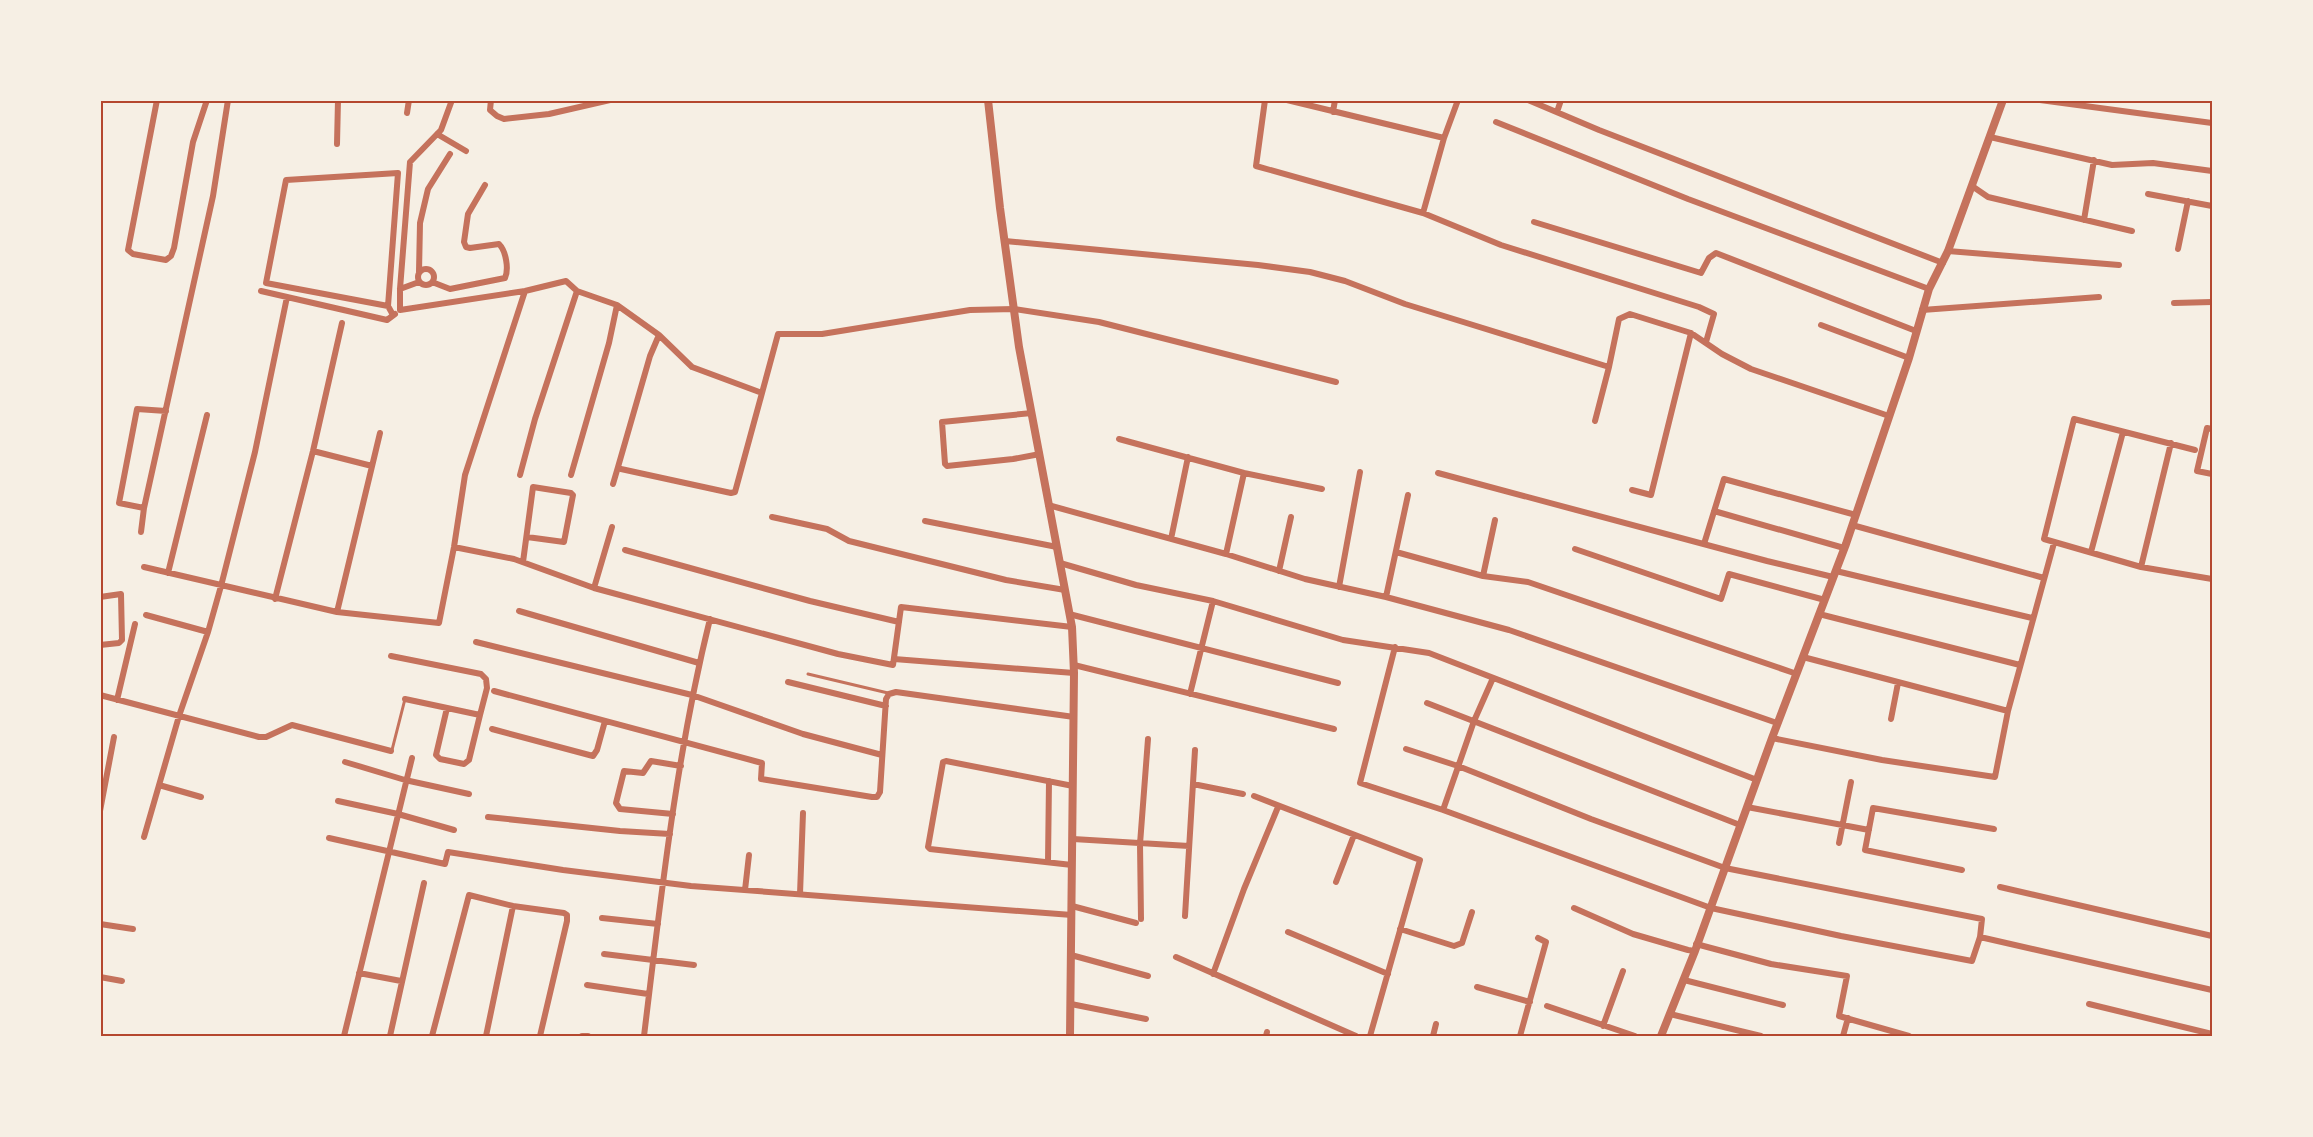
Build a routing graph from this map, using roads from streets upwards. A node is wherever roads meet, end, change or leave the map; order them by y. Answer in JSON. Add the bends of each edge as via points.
{"nodes":[{"id":1,"x":157,"y":100,"type":"edge"},
{"id":2,"x":207,"y":100,"type":"edge"},
{"id":3,"x":228,"y":100,"type":"edge"},
{"id":4,"x":338,"y":100,"type":"edge"},
{"id":5,"x":409,"y":100,"type":"edge"},
{"id":6,"x":452,"y":100,"type":"edge"},
{"id":7,"x":491,"y":100,"type":"edge"},
{"id":8,"x":610,"y":100,"type":"edge"},
{"id":9,"x":988,"y":100,"type":"edge"},
{"id":10,"x":1265,"y":100,"type":"edge"},
{"id":11,"x":1287,"y":100,"type":"edge"},
{"id":12,"x":1335,"y":100,"type":"edge"},
{"id":13,"x":1458,"y":100,"type":"edge"},
{"id":14,"x":1528,"y":100,"type":"edge"},
{"id":15,"x":1561,"y":100,"type":"edge"},
{"id":16,"x":2003,"y":100,"type":"edge"},
{"id":17,"x":2040,"y":100,"type":"edge"},
{"id":18,"x":1333,"y":112,"type":"junction"},
{"id":19,"x":1557,"y":112,"type":"junction"},
{"id":20,"x":407,"y":113,"type":"dead end"},
{"id":21,"x":1496,"y":122,"type":"dead end"},
{"id":22,"x":2212,"y":123,"type":"edge"},
{"id":23,"x":437,"y":134,"type":"junction"},
{"id":24,"x":1990,"y":137,"type":"junction"},
{"id":25,"x":1444,"y":138,"type":"junction"},
{"id":26,"x":337,"y":144,"type":"dead end"},
{"id":27,"x":466,"y":151,"type":"dead end"},
{"id":28,"x":450,"y":154,"type":"dead end"},
{"id":29,"x":2094,"y":160,"type":"junction"},
{"id":30,"x":2212,"y":171,"type":"edge"},
{"id":31,"x":485,"y":185,"type":"dead end"},
{"id":32,"x":1972,"y":186,"type":"junction"},
{"id":33,"x":2148,"y":194,"type":"dead end"},
{"id":34,"x":2188,"y":201,"type":"junction"},
{"id":35,"x":2212,"y":206,"type":"edge"},
{"id":36,"x":1423,"y":213,"type":"junction"},
{"id":37,"x":2084,"y":220,"type":"junction"},
{"id":38,"x":1534,"y":222,"type":"dead end"},
{"id":39,"x":2132,"y":231,"type":"dead end"},
{"id":40,"x":1005,"y":242,"type":"junction"},
{"id":41,"x":2178,"y":249,"type":"dead end"},
{"id":42,"x":1948,"y":251,"type":"junction"},
{"id":43,"x":1943,"y":263,"type":"junction"},
{"id":44,"x":2119,"y":265,"type":"dead end"},
{"id":45,"x":419,"y":272,"type":"junction"},
{"id":46,"x":419,"y":282,"type":"junction"},
{"id":47,"x":432,"y":282,"type":"junction"},
{"id":48,"x":400,"y":289,"type":"junction"},
{"id":49,"x":1929,"y":289,"type":"junction"},
{"id":50,"x":261,"y":291,"type":"dead end"},
{"id":51,"x":525,"y":291,"type":"junction"},
{"id":52,"x":578,"y":291,"type":"junction"},
{"id":53,"x":287,"y":297,"type":"junction"},
{"id":54,"x":2098,"y":297,"type":"dead end"},
{"id":55,"x":2212,"y":302,"type":"edge"},
{"id":56,"x":2174,"y":303,"type":"dead end"},
{"id":57,"x":617,"y":305,"type":"junction"},
{"id":58,"x":387,"y":306,"type":"junction"},
{"id":59,"x":1014,"y":309,"type":"junction"},
{"id":60,"x":400,"y":310,"type":"junction"},
{"id":61,"x":1922,"y":310,"type":"junction"},
{"id":62,"x":393,"y":315,"type":"junction"},
{"id":63,"x":342,"y":323,"type":"dead end"},
{"id":64,"x":1821,"y":325,"type":"dead end"},
{"id":65,"x":1916,"y":331,"type":"junction"},
{"id":66,"x":1691,"y":333,"type":"junction"},
{"id":67,"x":659,"y":335,"type":"junction"},
{"id":68,"x":1706,"y":342,"type":"junction"},
{"id":69,"x":1909,"y":358,"type":"junction"},
{"id":70,"x":1609,"y":367,"type":"junction"},
{"id":71,"x":1336,"y":382,"type":"dead end"},
{"id":72,"x":762,"y":393,"type":"junction"},
{"id":73,"x":166,"y":411,"type":"junction"},
{"id":74,"x":1032,"y":413,"type":"junction"},
{"id":75,"x":207,"y":415,"type":"dead end"},
{"id":76,"x":1889,"y":416,"type":"junction"},
{"id":77,"x":1595,"y":421,"type":"dead end"},
{"id":78,"x":2212,"y":429,"type":"edge"},
{"id":79,"x":2123,"y":432,"type":"junction"},
{"id":80,"x":380,"y":433,"type":"dead end"},
{"id":81,"x":1119,"y":439,"type":"dead end"},
{"id":82,"x":2171,"y":443,"type":"junction"},
{"id":83,"x":2195,"y":450,"type":"dead end"},
{"id":84,"x":313,"y":451,"type":"junction"},
{"id":85,"x":1040,"y":454,"type":"junction"},
{"id":86,"x":1188,"y":457,"type":"junction"},
{"id":87,"x":372,"y":466,"type":"junction"},
{"id":88,"x":618,"y":467,"type":"junction"},
{"id":89,"x":1360,"y":472,"type":"dead end"},
{"id":90,"x":1244,"y":473,"type":"junction"},
{"id":91,"x":1438,"y":473,"type":"dead end"},
{"id":92,"x":2212,"y":474,"type":"edge"},
{"id":93,"x":520,"y":475,"type":"dead end"},
{"id":94,"x":571,"y":475,"type":"dead end"},
{"id":95,"x":613,"y":484,"type":"dead end"},
{"id":96,"x":1322,"y":489,"type":"dead end"},
{"id":97,"x":1632,"y":490,"type":"dead end"},
{"id":98,"x":1408,"y":495,"type":"dead end"},
{"id":99,"x":1048,"y":505,"type":"junction"},
{"id":100,"x":144,"y":508,"type":"junction"},
{"id":101,"x":1714,"y":511,"type":"junction"},
{"id":102,"x":1856,"y":515,"type":"junction"},
{"id":103,"x":1292,"y":517,"type":"dead end"},
{"id":104,"x":772,"y":518,"type":"dead end"},
{"id":105,"x":1495,"y":520,"type":"dead end"},
{"id":106,"x":926,"y":522,"type":"dead end"},
{"id":107,"x":1852,"y":525,"type":"junction"},
{"id":108,"x":612,"y":526,"type":"dead end"},
{"id":109,"x":141,"y":532,"type":"dead end"},
{"id":110,"x":527,"y":537,"type":"junction"},
{"id":111,"x":1171,"y":539,"type":"junction"},
{"id":112,"x":2054,"y":543,"type":"junction"},
{"id":113,"x":1704,"y":544,"type":"junction"},
{"id":114,"x":454,"y":546,"type":"junction"},
{"id":115,"x":1057,"y":547,"type":"junction"},
{"id":116,"x":1844,"y":548,"type":"junction"},
{"id":117,"x":1575,"y":549,"type":"dead end"},
{"id":118,"x":625,"y":550,"type":"dead end"},
{"id":119,"x":1396,"y":552,"type":"junction"},
{"id":120,"x":2091,"y":552,"type":"junction"},
{"id":121,"x":1226,"y":554,"type":"junction"},
{"id":122,"x":523,"y":562,"type":"junction"},
{"id":123,"x":1060,"y":563,"type":"junction"},
{"id":124,"x":144,"y":567,"type":"dead end"},
{"id":125,"x":2141,"y":567,"type":"junction"},
{"id":126,"x":1279,"y":571,"type":"junction"},
{"id":127,"x":168,"y":573,"type":"junction"},
{"id":128,"x":1835,"y":574,"type":"junction"},
{"id":129,"x":1483,"y":576,"type":"junction"},
{"id":130,"x":2044,"y":578,"type":"junction"},
{"id":131,"x":2212,"y":579,"type":"edge"},
{"id":132,"x":221,"y":586,"type":"junction"},
{"id":133,"x":1339,"y":586,"type":"junction"},
{"id":134,"x":594,"y":588,"type":"junction"},
{"id":135,"x":1065,"y":590,"type":"junction"},
{"id":136,"x":100,"y":597,"type":"edge"},
{"id":137,"x":1386,"y":597,"type":"junction"},
{"id":138,"x":275,"y":598,"type":"junction"},
{"id":139,"x":1825,"y":600,"type":"junction"},
{"id":140,"x":1213,"y":601,"type":"junction"},
{"id":141,"x":519,"y":611,"type":"dead end"},
{"id":142,"x":337,"y":612,"type":"junction"},
{"id":143,"x":1070,"y":614,"type":"junction"},
{"id":144,"x":1819,"y":614,"type":"junction"},
{"id":145,"x":146,"y":615,"type":"dead end"},
{"id":146,"x":2032,"y":618,"type":"junction"},
{"id":147,"x":710,"y":619,"type":"junction"},
{"id":148,"x":899,"y":622,"type":"junction"},
{"id":149,"x":135,"y":624,"type":"dead end"},
{"id":150,"x":1072,"y":627,"type":"junction"},
{"id":151,"x":208,"y":632,"type":"junction"},
{"id":152,"x":476,"y":642,"type":"dead end"},
{"id":153,"x":100,"y":645,"type":"edge"},
{"id":154,"x":1395,"y":647,"type":"junction"},
{"id":155,"x":1202,"y":648,"type":"junction"},
{"id":156,"x":391,"y":656,"type":"dead end"},
{"id":157,"x":1803,"y":657,"type":"junction"},
{"id":158,"x":894,"y":659,"type":"junction"},
{"id":159,"x":699,"y":663,"type":"junction"},
{"id":160,"x":2020,"y":665,"type":"junction"},
{"id":161,"x":1074,"y":669,"type":"junction"},
{"id":162,"x":1797,"y":674,"type":"junction"},
{"id":163,"x":1493,"y":678,"type":"junction"},
{"id":164,"x":788,"y":682,"type":"dead end"},
{"id":165,"x":1338,"y":683,"type":"dead end"},
{"id":166,"x":1898,"y":683,"type":"junction"},
{"id":167,"x":494,"y":691,"type":"dead end"},
{"id":168,"x":1190,"y":694,"type":"junction"},
{"id":169,"x":100,"y":695,"type":"edge"},
{"id":170,"x":692,"y":695,"type":"junction"},
{"id":171,"x":405,"y":699,"type":"road end"},
{"id":172,"x":117,"y":700,"type":"junction"},
{"id":173,"x":1427,"y":703,"type":"dead end"},
{"id":174,"x":886,"y":706,"type":"junction"},
{"id":175,"x":447,"y":708,"type":"junction"},
{"id":176,"x":2008,"y":711,"type":"junction"},
{"id":177,"x":480,"y":715,"type":"junction"},
{"id":178,"x":179,"y":716,"type":"junction"},
{"id":179,"x":1074,"y":717,"type":"junction"},
{"id":180,"x":1891,"y":719,"type":"dead end"},
{"id":181,"x":604,"y":721,"type":"junction"},
{"id":182,"x":1474,"y":721,"type":"junction"},
{"id":183,"x":1778,"y":723,"type":"junction"},
{"id":184,"x":492,"y":729,"type":"dead end"},
{"id":185,"x":1334,"y":729,"type":"dead end"},
{"id":186,"x":114,"y":737,"type":"dead end"},
{"id":187,"x":1148,"y":738,"type":"dead end"},
{"id":188,"x":1772,"y":738,"type":"junction"},
{"id":189,"x":685,"y":743,"type":"junction"},
{"id":190,"x":1406,"y":749,"type":"dead end"},
{"id":191,"x":1195,"y":750,"type":"dead end"},
{"id":192,"x":391,"y":751,"type":"road end"},
{"id":193,"x":882,"y":755,"type":"junction"},
{"id":194,"x":412,"y":758,"type":"dead end"},
{"id":195,"x":345,"y":762,"type":"dead end"},
{"id":196,"x":681,"y":766,"type":"junction"},
{"id":197,"x":1458,"y":766,"type":"junction"},
{"id":198,"x":405,"y":780,"type":"junction"},
{"id":199,"x":1757,"y":780,"type":"junction"},
{"id":200,"x":1049,"y":781,"type":"junction"},
{"id":201,"x":1851,"y":782,"type":"dead end"},
{"id":202,"x":1193,"y":784,"type":"junction"},
{"id":203,"x":159,"y":785,"type":"junction"},
{"id":204,"x":1073,"y":786,"type":"junction"},
{"id":205,"x":469,"y":794,"type":"dead end"},
{"id":206,"x":1243,"y":794,"type":"dead end"},
{"id":207,"x":201,"y":796,"type":"dead end"},
{"id":208,"x":1254,"y":796,"type":"dead end"},
{"id":209,"x":338,"y":801,"type":"dead end"},
{"id":210,"x":1278,"y":807,"type":"junction"},
{"id":211,"x":1748,"y":807,"type":"junction"},
{"id":212,"x":1443,"y":810,"type":"junction"},
{"id":213,"x":100,"y":811,"type":"edge"},
{"id":214,"x":803,"y":813,"type":"dead end"},
{"id":215,"x":398,"y":814,"type":"junction"},
{"id":216,"x":673,"y":814,"type":"junction"},
{"id":217,"x":488,"y":817,"type":"dead end"},
{"id":218,"x":1740,"y":825,"type":"junction"},
{"id":219,"x":1842,"y":825,"type":"junction"},
{"id":220,"x":1994,"y":829,"type":"dead end"},
{"id":221,"x":454,"y":830,"type":"dead end"},
{"id":222,"x":1869,"y":830,"type":"junction"},
{"id":223,"x":670,"y":834,"type":"junction"},
{"id":224,"x":1354,"y":835,"type":"junction"},
{"id":225,"x":144,"y":837,"type":"dead end"},
{"id":226,"x":329,"y":838,"type":"dead end"},
{"id":227,"x":1073,"y":839,"type":"junction"},
{"id":228,"x":1839,"y":843,"type":"dead end"},
{"id":229,"x":1140,"y":844,"type":"junction"},
{"id":230,"x":1189,"y":846,"type":"junction"},
{"id":231,"x":388,"y":852,"type":"junction"},
{"id":232,"x":749,"y":855,"type":"dead end"},
{"id":233,"x":1048,"y":862,"type":"junction"},
{"id":234,"x":1072,"y":865,"type":"junction"},
{"id":235,"x":1725,"y":868,"type":"junction"},
{"id":236,"x":1962,"y":870,"type":"dead end"},
{"id":237,"x":663,"y":882,"type":"junction"},
{"id":238,"x":1336,"y":882,"type":"dead end"},
{"id":239,"x":424,"y":883,"type":"dead end"},
{"id":240,"x":2000,"y":887,"type":"dead end"},
{"id":241,"x":746,"y":890,"type":"junction"},
{"id":242,"x":800,"y":894,"type":"junction"},
{"id":243,"x":513,"y":906,"type":"junction"},
{"id":244,"x":1072,"y":906,"type":"junction"},
{"id":245,"x":1574,"y":908,"type":"dead end"},
{"id":246,"x":1711,"y":908,"type":"junction"},
{"id":247,"x":1472,"y":912,"type":"dead end"},
{"id":248,"x":1072,"y":915,"type":"junction"},
{"id":249,"x":1185,"y":916,"type":"dead end"},
{"id":250,"x":602,"y":918,"type":"dead end"},
{"id":251,"x":100,"y":924,"type":"edge"},
{"id":252,"x":658,"y":924,"type":"junction"},
{"id":253,"x":133,"y":929,"type":"dead end"},
{"id":254,"x":1400,"y":929,"type":"junction"},
{"id":255,"x":1288,"y":932,"type":"dead end"},
{"id":256,"x":2212,"y":936,"type":"edge"},
{"id":257,"x":1980,"y":937,"type":"junction"},
{"id":258,"x":1538,"y":938,"type":"dead end"},
{"id":259,"x":1696,"y":947,"type":"junction"},
{"id":260,"x":604,"y":954,"type":"dead end"},
{"id":261,"x":1071,"y":955,"type":"junction"},
{"id":262,"x":1176,"y":957,"type":"dead end"},
{"id":263,"x":653,"y":960,"type":"junction"},
{"id":264,"x":694,"y":965,"type":"dead end"},
{"id":265,"x":1623,"y":971,"type":"dead end"},
{"id":266,"x":359,"y":973,"type":"junction"},
{"id":267,"x":1213,"y":974,"type":"junction"},
{"id":268,"x":1388,"y":974,"type":"junction"},
{"id":269,"x":1148,"y":976,"type":"dead end"},
{"id":270,"x":100,"y":977,"type":"edge"},
{"id":271,"x":1684,"y":980,"type":"junction"},
{"id":272,"x":122,"y":981,"type":"dead end"},
{"id":273,"x":401,"y":981,"type":"junction"},
{"id":274,"x":587,"y":985,"type":"dead end"},
{"id":275,"x":1477,"y":987,"type":"dead end"},
{"id":276,"x":2212,"y":990,"type":"edge"},
{"id":277,"x":648,"y":994,"type":"junction"},
{"id":278,"x":1530,"y":1002,"type":"junction"},
{"id":279,"x":1071,"y":1004,"type":"junction"},
{"id":280,"x":2088,"y":1004,"type":"dead end"},
{"id":281,"x":1783,"y":1005,"type":"dead end"},
{"id":282,"x":1547,"y":1006,"type":"dead end"},
{"id":283,"x":1670,"y":1014,"type":"junction"},
{"id":284,"x":1848,"y":1018,"type":"junction"},
{"id":285,"x":1146,"y":1019,"type":"dead end"},
{"id":286,"x":1436,"y":1024,"type":"dead end"},
{"id":287,"x":1603,"y":1026,"type":"junction"},
{"id":288,"x":1881,"y":1028,"type":"junction"},
{"id":289,"x":2212,"y":1034,"type":"edge"},
{"id":290,"x":344,"y":1036,"type":"edge"},
{"id":291,"x":390,"y":1036,"type":"edge"},
{"id":292,"x":432,"y":1036,"type":"edge"},
{"id":293,"x":486,"y":1036,"type":"edge"},
{"id":294,"x":540,"y":1036,"type":"edge"},
{"id":295,"x":582,"y":1036,"type":"edge"},
{"id":296,"x":588,"y":1036,"type":"edge"},
{"id":297,"x":644,"y":1036,"type":"edge"},
{"id":298,"x":1070,"y":1036,"type":"edge"},
{"id":299,"x":1356,"y":1036,"type":"edge"},
{"id":300,"x":1370,"y":1036,"type":"edge"},
{"id":301,"x":1433,"y":1036,"type":"edge"},
{"id":302,"x":1520,"y":1036,"type":"edge"},
{"id":303,"x":1635,"y":1036,"type":"edge"},
{"id":304,"x":1661,"y":1036,"type":"edge"},
{"id":305,"x":1761,"y":1036,"type":"edge"},
{"id":306,"x":1843,"y":1036,"type":"edge"},
{"id":307,"x":1879,"y":1036,"type":"edge"},
{"id":308,"x":1909,"y":1036,"type":"edge"}],
"edges":[{"from":1,"to":2,"type":"street","via":[[128,250],[166,260],[174,248],[194,142]]},
{"from":3,"to":73,"type":"street","via":[[213,195]]},
{"from":4,"to":26,"type":"street"},
{"from":5,"to":20,"type":"street"},
{"from":6,"to":23,"type":"street"},
{"from":7,"to":8,"type":"street","via":[[490,110],[504,119],[549,114]]},
{"from":9,"to":40,"type":"street"},
{"from":10,"to":36,"type":"street","via":[[1256,166]]},
{"from":11,"to":18,"type":"street"},
{"from":12,"to":18,"type":"street"},
{"from":13,"to":25,"type":"street"},
{"from":14,"to":19,"type":"street"},
{"from":15,"to":19,"type":"street"},
{"from":16,"to":24,"type":"street"},
{"from":17,"to":22,"type":"street"},
{"from":18,"to":25,"type":"street"},
{"from":19,"to":43,"type":"street"},
{"from":21,"to":49,"type":"street"},
{"from":23,"to":27,"type":"street"},
{"from":23,"to":48,"type":"street","via":[[410,162]]},
{"from":24,"to":29,"type":"street"},
{"from":24,"to":32,"type":"street"},
{"from":25,"to":36,"type":"street"},
{"from":28,"to":45,"type":"street","via":[[428,189],[420,224]]},
{"from":29,"to":30,"type":"street","via":[[2112,165],[2153,163]]},
{"from":29,"to":37,"type":"street"},
{"from":31,"to":47,"type":"street","via":[[468,213],[464,242],[470,248],[500,244],[505,278],[450,289]]},
{"from":32,"to":37,"type":"street","via":[[1988,197]]},
{"from":32,"to":42,"type":"street"},
{"from":33,"to":34,"type":"street"},
{"from":34,"to":35,"type":"street"},
{"from":34,"to":41,"type":"street"},
{"from":36,"to":68,"type":"street","via":[[1501,245],[1699,307],[1714,315]]},
{"from":37,"to":39,"type":"street"},
{"from":38,"to":65,"type":"street","via":[[1701,273],[1716,253]]},
{"from":40,"to":59,"type":"street"},
{"from":40,"to":70,"type":"street","via":[[1310,272]]},
{"from":42,"to":43,"type":"street"},
{"from":42,"to":44,"type":"street"},
{"from":43,"to":49,"type":"street"},
{"from":45,"to":46,"type":"street"},
{"from":45,"to":47,"type":"street","via":[[432,271]]},
{"from":46,"to":47,"type":"street"},
{"from":46,"to":48,"type":"street"},
{"from":48,"to":60,"type":"street"},
{"from":49,"to":61,"type":"street"},
{"from":50,"to":53,"type":"street"},
{"from":51,"to":52,"type":"street","via":[[566,281]]},
{"from":51,"to":60,"type":"street"},
{"from":51,"to":114,"type":"street","via":[[465,475]]},
{"from":52,"to":57,"type":"street"},
{"from":52,"to":93,"type":"street"},
{"from":53,"to":62,"type":"street","via":[[387,320]]},
{"from":53,"to":132,"type":"street","via":[[255,452]]},
{"from":54,"to":61,"type":"street"},
{"from":55,"to":56,"type":"street"},
{"from":57,"to":67,"type":"street"},
{"from":57,"to":94,"type":"street"},
{"from":58,"to":58,"type":"street","via":[[398,173],[286,180],[266,283]]},
{"from":58,"to":62,"type":"street"},
{"from":59,"to":71,"type":"street","via":[[1099,322]]},
{"from":59,"to":72,"type":"street","via":[[970,310],[822,334],[778,334]]},
{"from":59,"to":74,"type":"street"},
{"from":60,"to":62,"type":"street"},
{"from":61,"to":65,"type":"street"},
{"from":63,"to":84,"type":"street"},
{"from":64,"to":69,"type":"street"},
{"from":65,"to":69,"type":"street"},
{"from":66,"to":68,"type":"street"},
{"from":66,"to":70,"type":"street","via":[[1652,319],[1625,315],[1619,319]]},
{"from":66,"to":97,"type":"street","via":[[1651,495]]},
{"from":67,"to":72,"type":"street","via":[[692,367]]},
{"from":67,"to":88,"type":"street"},
{"from":68,"to":76,"type":"street","via":[[1751,369]]},
{"from":69,"to":76,"type":"street"},
{"from":70,"to":77,"type":"street"},
{"from":72,"to":88,"type":"street","via":[[735,492]]},
{"from":73,"to":100,"type":"street"},
{"from":73,"to":100,"type":"street","via":[[137,409],[119,503]]},
{"from":74,"to":85,"type":"street"},
{"from":74,"to":85,"type":"street","via":[[942,422],[945,464]]},
{"from":75,"to":127,"type":"street"},
{"from":76,"to":102,"type":"street"},
{"from":78,"to":92,"type":"street","via":[[2207,428],[2197,471]]},
{"from":79,"to":82,"type":"street"},
{"from":79,"to":112,"type":"street","via":[[2074,419],[2044,539]]},
{"from":79,"to":120,"type":"street"},
{"from":80,"to":87,"type":"street"},
{"from":81,"to":86,"type":"street"},
{"from":82,"to":83,"type":"street"},
{"from":82,"to":125,"type":"street"},
{"from":84,"to":87,"type":"street"},
{"from":84,"to":138,"type":"street"},
{"from":85,"to":99,"type":"street"},
{"from":86,"to":90,"type":"street"},
{"from":86,"to":111,"type":"street"},
{"from":87,"to":142,"type":"street"},
{"from":88,"to":95,"type":"street"},
{"from":89,"to":133,"type":"street"},
{"from":90,"to":96,"type":"street"},
{"from":90,"to":121,"type":"street"},
{"from":91,"to":113,"type":"street"},
{"from":98,"to":119,"type":"street"},
{"from":99,"to":111,"type":"street"},
{"from":99,"to":115,"type":"street"},
{"from":100,"to":109,"type":"street"},
{"from":101,"to":102,"type":"street","via":[[1724,479]]},
{"from":101,"to":113,"type":"street"},
{"from":101,"to":116,"type":"street"},
{"from":102,"to":107,"type":"street"},
{"from":103,"to":126,"type":"street"},
{"from":104,"to":135,"type":"street","via":[[827,529],[849,541],[1006,580]]},
{"from":105,"to":129,"type":"street"},
{"from":106,"to":115,"type":"street"},
{"from":107,"to":116,"type":"street"},
{"from":107,"to":130,"type":"street"},
{"from":108,"to":134,"type":"street"},
{"from":110,"to":110,"type":"street","via":[[533,487],[573,495],[564,543]]},
{"from":110,"to":122,"type":"street"},
{"from":111,"to":121,"type":"street"},
{"from":112,"to":120,"type":"street"},
{"from":112,"to":130,"type":"street"},
{"from":113,"to":128,"type":"street"},
{"from":114,"to":122,"type":"street"},
{"from":114,"to":142,"type":"street","via":[[439,623]]},
{"from":115,"to":123,"type":"street"},
{"from":116,"to":128,"type":"street"},
{"from":117,"to":139,"type":"street","via":[[1721,599],[1729,574]]},
{"from":118,"to":148,"type":"street"},
{"from":119,"to":129,"type":"street"},
{"from":119,"to":137,"type":"street"},
{"from":120,"to":125,"type":"street"},
{"from":121,"to":126,"type":"street"},
{"from":122,"to":134,"type":"street"},
{"from":123,"to":135,"type":"street"},
{"from":123,"to":140,"type":"street","via":[[1136,585]]},
{"from":124,"to":127,"type":"street"},
{"from":125,"to":131,"type":"street"},
{"from":126,"to":133,"type":"street"},
{"from":127,"to":132,"type":"street"},
{"from":128,"to":139,"type":"street"},
{"from":128,"to":146,"type":"street"},
{"from":129,"to":162,"type":"street","via":[[1528,582]]},
{"from":130,"to":146,"type":"street"},
{"from":132,"to":138,"type":"street"},
{"from":132,"to":151,"type":"street"},
{"from":133,"to":137,"type":"street"},
{"from":134,"to":147,"type":"street"},
{"from":135,"to":143,"type":"street"},
{"from":136,"to":153,"type":"street","via":[[121,594],[122,640]]},
{"from":137,"to":183,"type":"street","via":[[1509,630]]},
{"from":138,"to":142,"type":"street"},
{"from":139,"to":144,"type":"street"},
{"from":140,"to":154,"type":"street","via":[[1343,640]]},
{"from":140,"to":155,"type":"street"},
{"from":141,"to":159,"type":"street"},
{"from":143,"to":150,"type":"street"},
{"from":143,"to":155,"type":"street"},
{"from":144,"to":157,"type":"street"},
{"from":144,"to":160,"type":"street"},
{"from":145,"to":151,"type":"street"},
{"from":146,"to":160,"type":"street"},
{"from":147,"to":158,"type":"street","via":[[838,654],[893,665]]},
{"from":147,"to":159,"type":"street"},
{"from":148,"to":150,"type":"street","via":[[901,607]]},
{"from":148,"to":158,"type":"street"},
{"from":149,"to":172,"type":"street"},
{"from":150,"to":161,"type":"street"},
{"from":151,"to":178,"type":"street"},
{"from":152,"to":170,"type":"street"},
{"from":154,"to":163,"type":"street","via":[[1429,653]]},
{"from":154,"to":212,"type":"street","via":[[1360,783]]},
{"from":155,"to":165,"type":"street"},
{"from":155,"to":168,"type":"street"},
{"from":156,"to":177,"type":"street","via":[[481,674],[487,688]]},
{"from":157,"to":162,"type":"street"},
{"from":157,"to":166,"type":"street"},
{"from":158,"to":161,"type":"street"},
{"from":159,"to":170,"type":"street"},
{"from":160,"to":176,"type":"street"},
{"from":161,"to":168,"type":"street"},
{"from":161,"to":179,"type":"street"},
{"from":162,"to":183,"type":"street"},
{"from":163,"to":182,"type":"street"},
{"from":163,"to":199,"type":"street"},
{"from":164,"to":174,"type":"street"},
{"from":166,"to":176,"type":"street"},
{"from":166,"to":180,"type":"street"},
{"from":167,"to":181,"type":"street"},
{"from":168,"to":185,"type":"street"},
{"from":169,"to":172,"type":"street"},
{"from":170,"to":189,"type":"street"},
{"from":170,"to":193,"type":"street","via":[[804,734]]},
{"from":171,"to":175,"type":"street"},
{"from":172,"to":178,"type":"street"},
{"from":173,"to":182,"type":"street"},
{"from":174,"to":179,"type":"street","via":[[889,694],[896,692]]},
{"from":174,"to":193,"type":"street"},
{"from":175,"to":177,"type":"street"},
{"from":175,"to":177,"type":"street","via":[[436,755],[440,759],[464,764],[469,760]]},
{"from":176,"to":188,"type":"street","via":[[1995,777]]},
{"from":178,"to":192,"type":"street","via":[[259,737],[292,725]]},
{"from":178,"to":203,"type":"street"},
{"from":179,"to":204,"type":"street"},
{"from":181,"to":184,"type":"street","via":[[592,756]]},
{"from":181,"to":189,"type":"street"},
{"from":182,"to":197,"type":"street"},
{"from":182,"to":218,"type":"street"},
{"from":183,"to":188,"type":"street"},
{"from":186,"to":213,"type":"street"},
{"from":187,"to":229,"type":"street"},
{"from":188,"to":199,"type":"street"},
{"from":189,"to":193,"type":"street","via":[[762,763],[761,779],[877,797]]},
{"from":189,"to":196,"type":"street"},
{"from":190,"to":197,"type":"street"},
{"from":191,"to":202,"type":"street"},
{"from":194,"to":198,"type":"street"},
{"from":195,"to":198,"type":"street"},
{"from":196,"to":216,"type":"street"},
{"from":196,"to":216,"type":"street","via":[[651,761],[643,773],[624,771],[616,803],[620,809]]},
{"from":197,"to":212,"type":"street"},
{"from":197,"to":235,"type":"street"},
{"from":198,"to":205,"type":"street"},
{"from":198,"to":215,"type":"street"},
{"from":199,"to":211,"type":"street"},
{"from":200,"to":204,"type":"street"},
{"from":200,"to":233,"type":"street"},
{"from":200,"to":233,"type":"street","via":[[943,762],[928,847]]},
{"from":201,"to":219,"type":"street"},
{"from":202,"to":206,"type":"street"},
{"from":202,"to":230,"type":"street"},
{"from":203,"to":207,"type":"street"},
{"from":203,"to":225,"type":"street"},
{"from":204,"to":227,"type":"street"},
{"from":208,"to":210,"type":"street"},
{"from":209,"to":215,"type":"street"},
{"from":210,"to":224,"type":"street"},
{"from":210,"to":267,"type":"street"},
{"from":211,"to":218,"type":"street"},
{"from":211,"to":219,"type":"street"},
{"from":212,"to":246,"type":"street"},
{"from":214,"to":242,"type":"street"},
{"from":215,"to":221,"type":"street"},
{"from":215,"to":231,"type":"street"},
{"from":216,"to":223,"type":"street"},
{"from":217,"to":223,"type":"street"},
{"from":218,"to":235,"type":"street"},
{"from":219,"to":222,"type":"street"},
{"from":219,"to":228,"type":"street"},
{"from":220,"to":222,"type":"street","via":[[1873,808]]},
{"from":222,"to":236,"type":"street","via":[[1865,849]]},
{"from":223,"to":237,"type":"street"},
{"from":224,"to":238,"type":"street"},
{"from":224,"to":254,"type":"street","via":[[1420,860]]},
{"from":226,"to":231,"type":"street"},
{"from":227,"to":229,"type":"street"},
{"from":227,"to":234,"type":"street"},
{"from":229,"to":230,"type":"street"},
{"from":229,"to":244,"type":"street","via":[[1138,921]]},
{"from":230,"to":249,"type":"street"},
{"from":231,"to":237,"type":"street","via":[[445,864],[448,852]]},
{"from":231,"to":266,"type":"street"},
{"from":232,"to":241,"type":"street"},
{"from":233,"to":234,"type":"street"},
{"from":234,"to":244,"type":"street"},
{"from":235,"to":246,"type":"street"},
{"from":235,"to":257,"type":"street","via":[[1982,919]]},
{"from":237,"to":241,"type":"street"},
{"from":237,"to":252,"type":"street"},
{"from":239,"to":273,"type":"street"},
{"from":240,"to":256,"type":"street"},
{"from":241,"to":242,"type":"street"},
{"from":242,"to":248,"type":"street"},
{"from":243,"to":292,"type":"street","via":[[469,895]]},
{"from":243,"to":293,"type":"street"},
{"from":243,"to":294,"type":"street","via":[[567,915]]},
{"from":244,"to":248,"type":"street"},
{"from":245,"to":259,"type":"street","via":[[1633,934],[1688,950]]},
{"from":246,"to":257,"type":"street","via":[[1972,961]]},
{"from":246,"to":259,"type":"street"},
{"from":247,"to":254,"type":"street","via":[[1462,943],[1454,946]]},
{"from":248,"to":261,"type":"street"},
{"from":250,"to":252,"type":"street"},
{"from":251,"to":253,"type":"street"},
{"from":252,"to":263,"type":"street"},
{"from":254,"to":268,"type":"street"},
{"from":255,"to":268,"type":"street"},
{"from":257,"to":276,"type":"street"},
{"from":258,"to":278,"type":"street","via":[[1546,942]]},
{"from":259,"to":271,"type":"street"},
{"from":259,"to":284,"type":"street","via":[[1847,976],[1839,1016]]},
{"from":260,"to":263,"type":"street"},
{"from":261,"to":269,"type":"street"},
{"from":261,"to":279,"type":"street"},
{"from":262,"to":267,"type":"street"},
{"from":263,"to":264,"type":"street"},
{"from":263,"to":277,"type":"street"},
{"from":265,"to":287,"type":"street"},
{"from":266,"to":273,"type":"street"},
{"from":266,"to":290,"type":"street"},
{"from":267,"to":299,"type":"street"},
{"from":268,"to":300,"type":"street"},
{"from":270,"to":272,"type":"street"},
{"from":271,"to":281,"type":"street"},
{"from":271,"to":283,"type":"street"},
{"from":273,"to":291,"type":"street"},
{"from":274,"to":277,"type":"street"},
{"from":275,"to":278,"type":"street"},
{"from":277,"to":297,"type":"street"},
{"from":278,"to":302,"type":"street"},
{"from":279,"to":285,"type":"street"},
{"from":279,"to":298,"type":"street"},
{"from":280,"to":289,"type":"street"},
{"from":282,"to":287,"type":"street"},
{"from":283,"to":304,"type":"street"},
{"from":283,"to":305,"type":"street"},
{"from":284,"to":288,"type":"street"},
{"from":284,"to":306,"type":"street"},
{"from":286,"to":301,"type":"street"},
{"from":287,"to":303,"type":"street"},
{"from":288,"to":307,"type":"street"},
{"from":288,"to":308,"type":"street"},
{"from":295,"to":296,"type":"street"}]}
